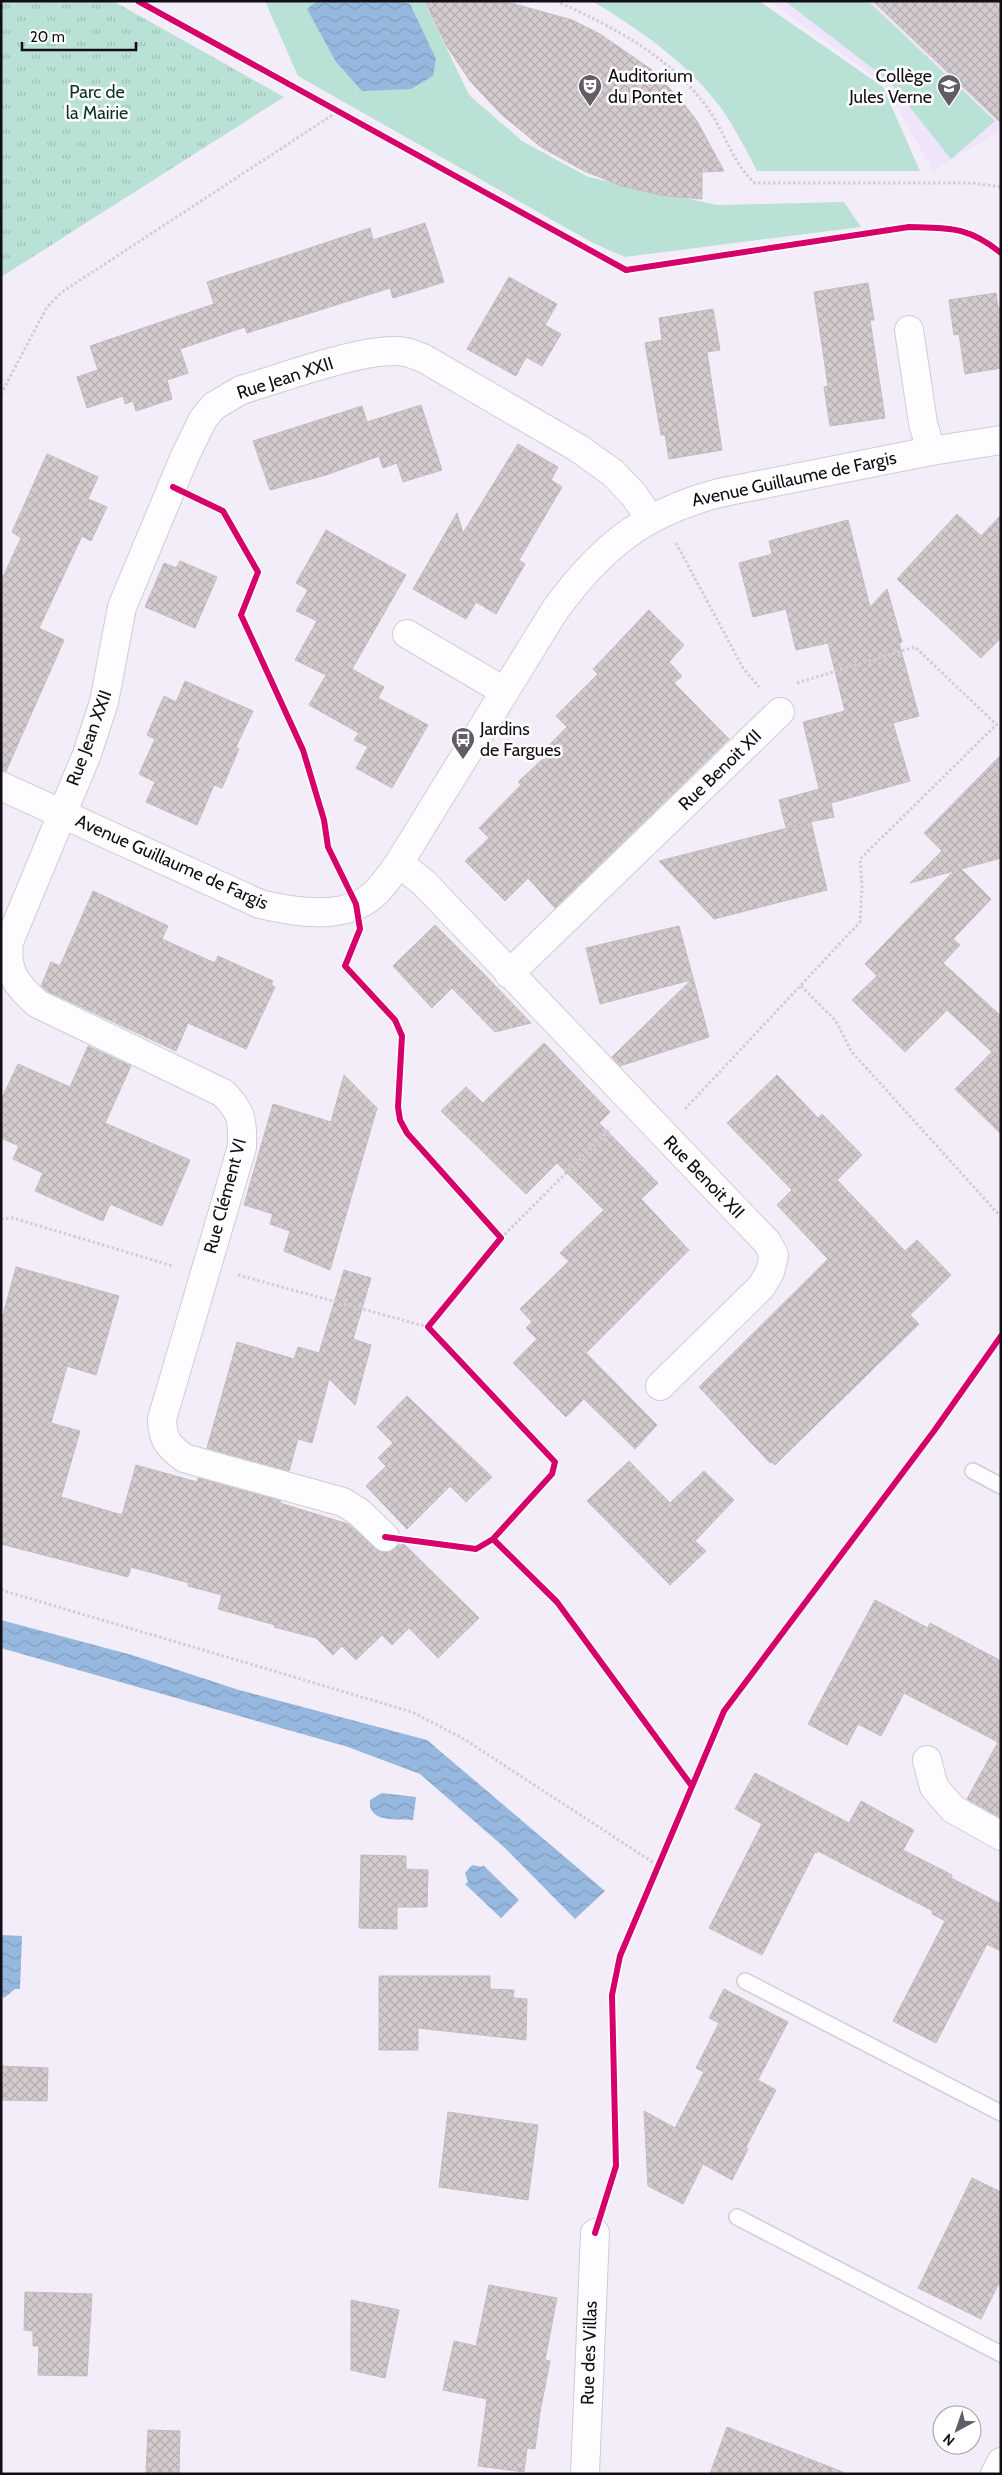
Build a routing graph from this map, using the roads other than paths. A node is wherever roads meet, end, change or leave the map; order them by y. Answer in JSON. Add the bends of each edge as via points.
{"nodes":[{"id":1,"x":909,"y":330,"type":"dead end"},
{"id":2,"x":1001,"y":440,"type":"edge"},
{"id":3,"x":931,"y":451,"type":"junction"},
{"id":4,"x":650,"y":519,"type":"junction"},
{"id":5,"x":407,"y":634,"type":"dead end"},
{"id":6,"x":504,"y":691,"type":"junction"},
{"id":7,"x":780,"y":712,"type":"road end"},
{"id":8,"x":1,"y":786,"type":"edge"},
{"id":9,"x":61,"y":813,"type":"junction"},
{"id":10,"x":399,"y":863,"type":"junction"},
{"id":11,"x":509,"y":974,"type":"junction"},
{"id":12,"x":660,"y":1386,"type":"dead end"},
{"id":13,"x":973,"y":1472,"type":"dead end"},
{"id":14,"x":1001,"y":1486,"type":"edge"},
{"id":15,"x":385,"y":1537,"type":"road end"},
{"id":16,"x":927,"y":1760,"type":"dead end"},
{"id":17,"x":1001,"y":1836,"type":"edge"},
{"id":18,"x":745,"y":1981,"type":"dead end"},
{"id":19,"x":1001,"y":2113,"type":"edge"},
{"id":20,"x":737,"y":2217,"type":"dead end"},
{"id":21,"x":595,"y":2233,"type":"dead end"},
{"id":22,"x":1001,"y":2354,"type":"edge"},
{"id":23,"x":1001,"y":2462,"type":"edge"},
{"id":24,"x":585,"y":2474,"type":"edge"},
{"id":25,"x":994,"y":2474,"type":"edge"}],
"edges":[{"from":1,"to":3,"type":"street","via":[[923,423]]},
{"from":2,"to":3,"type":"street","name":"Avenue Guillaume de Fargis"},
{"from":3,"to":4,"type":"street","name":"Avenue Guillaume de Fargis","via":[[719,493],[686,502]]},
{"from":4,"to":6,"type":"street","name":"Avenue Guillaume de Fargis","via":[[612,546],[575,583]]},
{"from":4,"to":9,"type":"street","name":"Rue Jean XXII","via":[[613,472],[578,448],[423,358],[404,352],[359,355],[241,390],[225,398],[203,419],[173,487],[122,607],[104,702],[87,754]]},
{"from":5,"to":6,"type":"street"},
{"from":6,"to":10,"type":"street","name":"Avenue Guillaume de Fargis"},
{"from":7,"to":11,"type":"street","name":"Rue Benoit XII"},
{"from":8,"to":9,"type":"street","name":"Avenue Guillaume de Fargis"},
{"from":9,"to":10,"type":"street","name":"Avenue Guillaume de Fargis","via":[[260,904],[295,912],[329,911],[372,897]]},
{"from":9,"to":15,"type":"street","name":"Rue Clément VI","via":[[8,942],[6,960],[11,972],[24,992],[38,1004],[223,1093],[241,1117],[242,1147],[162,1419],[163,1435],[171,1448],[184,1458],[343,1502],[359,1512]]},
{"from":10,"to":11,"type":"street","name":"Rue Benoit XII","via":[[424,883]]},
{"from":11,"to":12,"type":"street","name":"Rue Benoit XII","via":[[767,1242],[774,1256],[761,1287]]},
{"from":13,"to":14,"type":"lane"},
{"from":16,"to":17,"type":"street","via":[[934,1787],[953,1809]]},
{"from":18,"to":19,"type":"lane"},
{"from":20,"to":22,"type":"lane"},
{"from":21,"to":24,"type":"street","name":"Rue des Villas"},
{"from":23,"to":25,"type":"street"}]}
